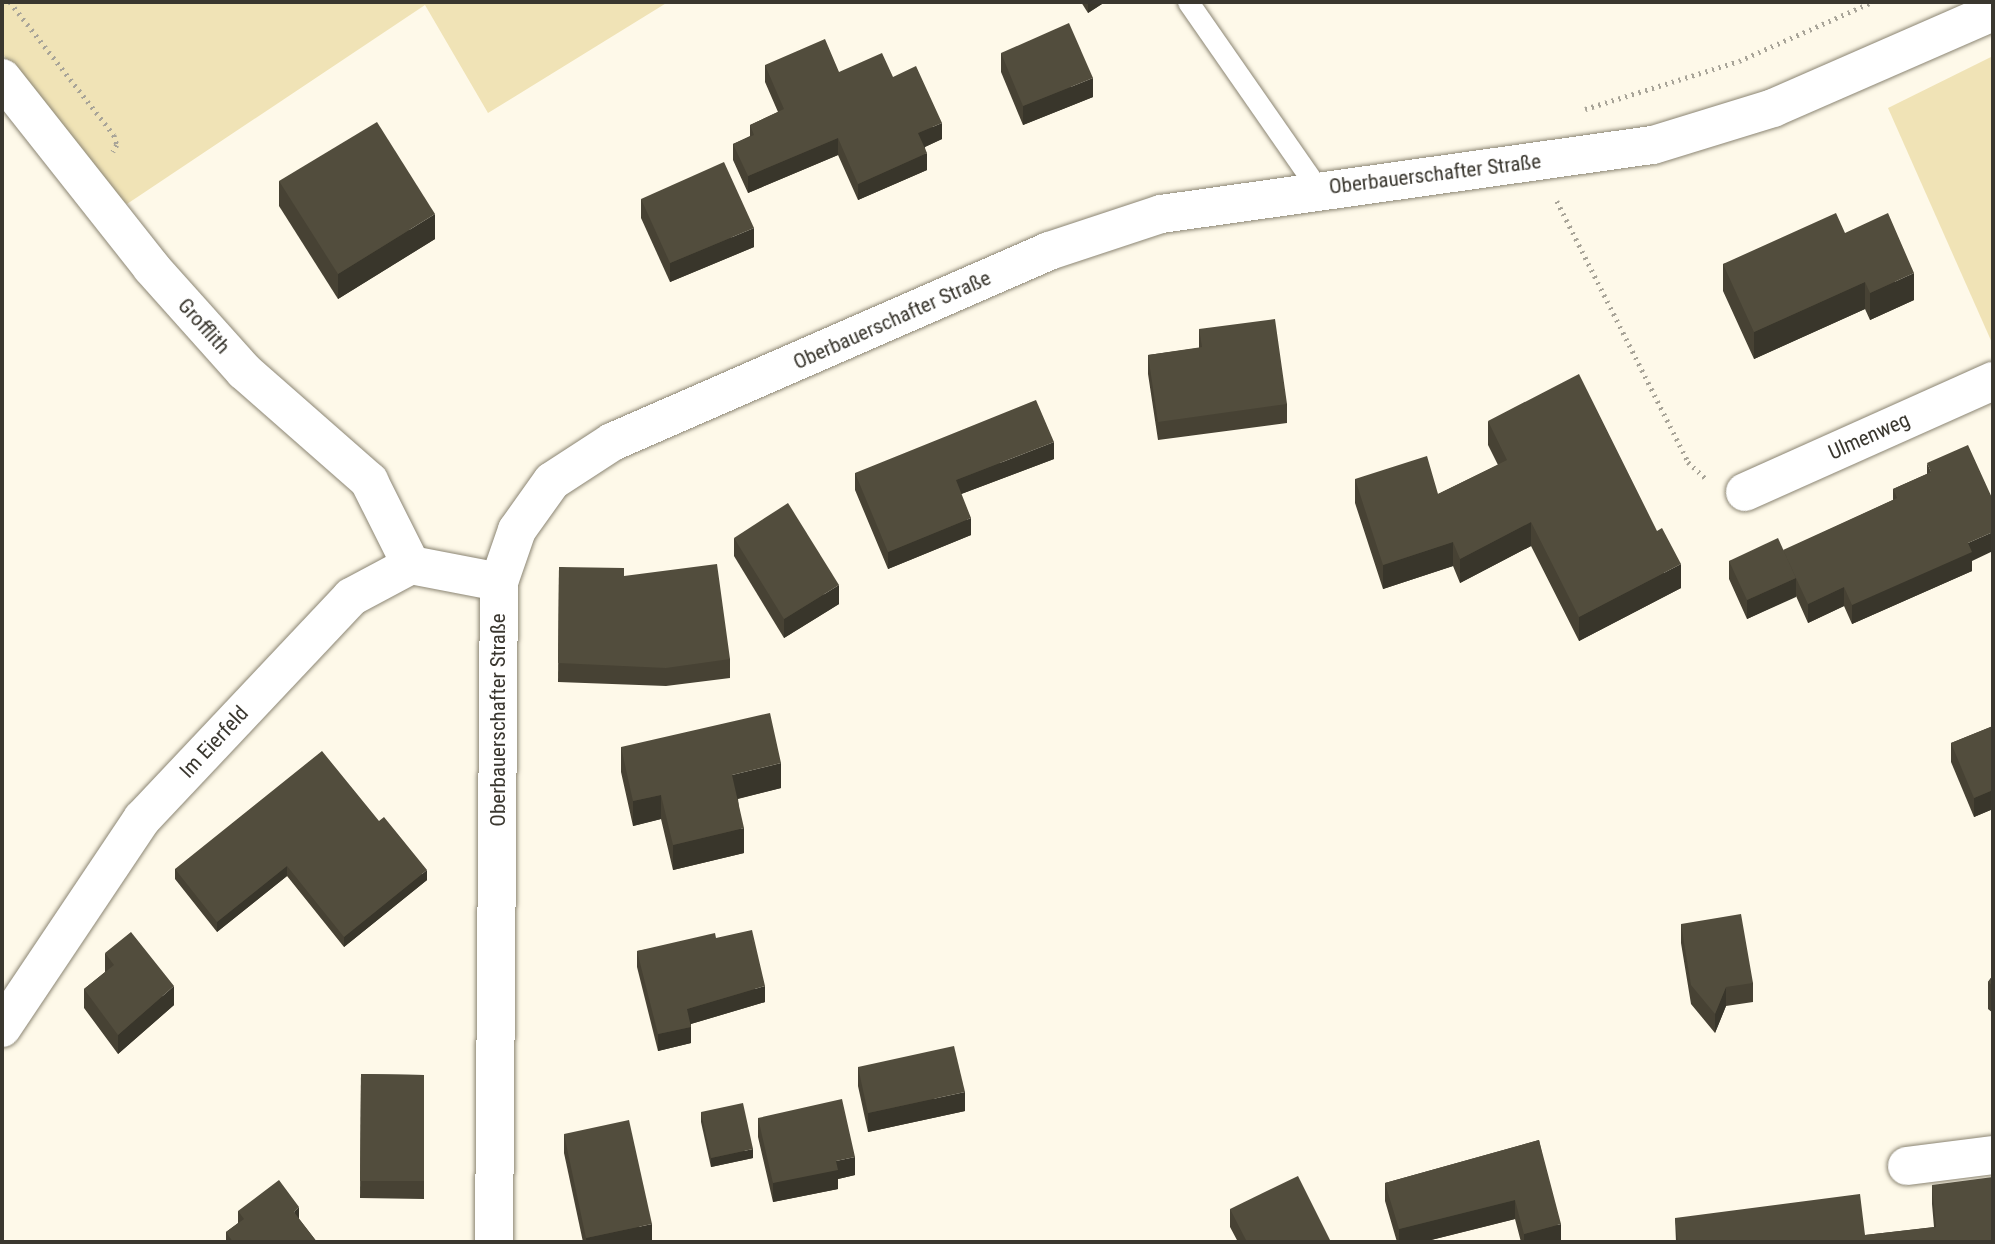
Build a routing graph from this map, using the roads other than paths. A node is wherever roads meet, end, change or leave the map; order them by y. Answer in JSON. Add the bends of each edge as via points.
{"nodes":[{"id":1,"x":1188,"y":2,"type":"edge"},
{"id":2,"x":1993,"y":12,"type":"edge"},
{"id":3,"x":2,"y":78,"type":"edge"},
{"id":4,"x":1318,"y":188,"type":"junction"},
{"id":5,"x":1993,"y":381,"type":"edge"},
{"id":6,"x":1745,"y":492,"type":"road end"},
{"id":7,"x":411,"y":565,"type":"junction"},
{"id":8,"x":499,"y":582,"type":"junction"},
{"id":9,"x":2,"y":1028,"type":"edge"},
{"id":10,"x":1993,"y":1154,"type":"edge"},
{"id":11,"x":1907,"y":1166,"type":"dead end"},
{"id":12,"x":494,"y":1242,"type":"edge"}],
"edges":[{"from":1,"to":4,"type":"lane"},
{"from":2,"to":4,"type":"main road","name":"Oberbauerschafter Straße","via":[[1773,108],[1653,145]]},
{"from":3,"to":7,"type":"main road","name":"Grofflith","via":[[151,267],[244,371],[369,481]]},
{"from":4,"to":8,"type":"main road","name":"Oberbauerschafter Straße","via":[[1161,214],[1049,251],[612,442],[552,481],[517,530]]},
{"from":5,"to":6,"type":"main road","name":"Ulmenweg"},
{"from":7,"to":8,"type":"main road"},
{"from":7,"to":9,"type":"main road","name":"Im Eierfeld","via":[[351,597],[142,820]]},
{"from":8,"to":12,"type":"main road","name":"Oberbauerschafter Straße"},
{"from":10,"to":11,"type":"main road"}]}
